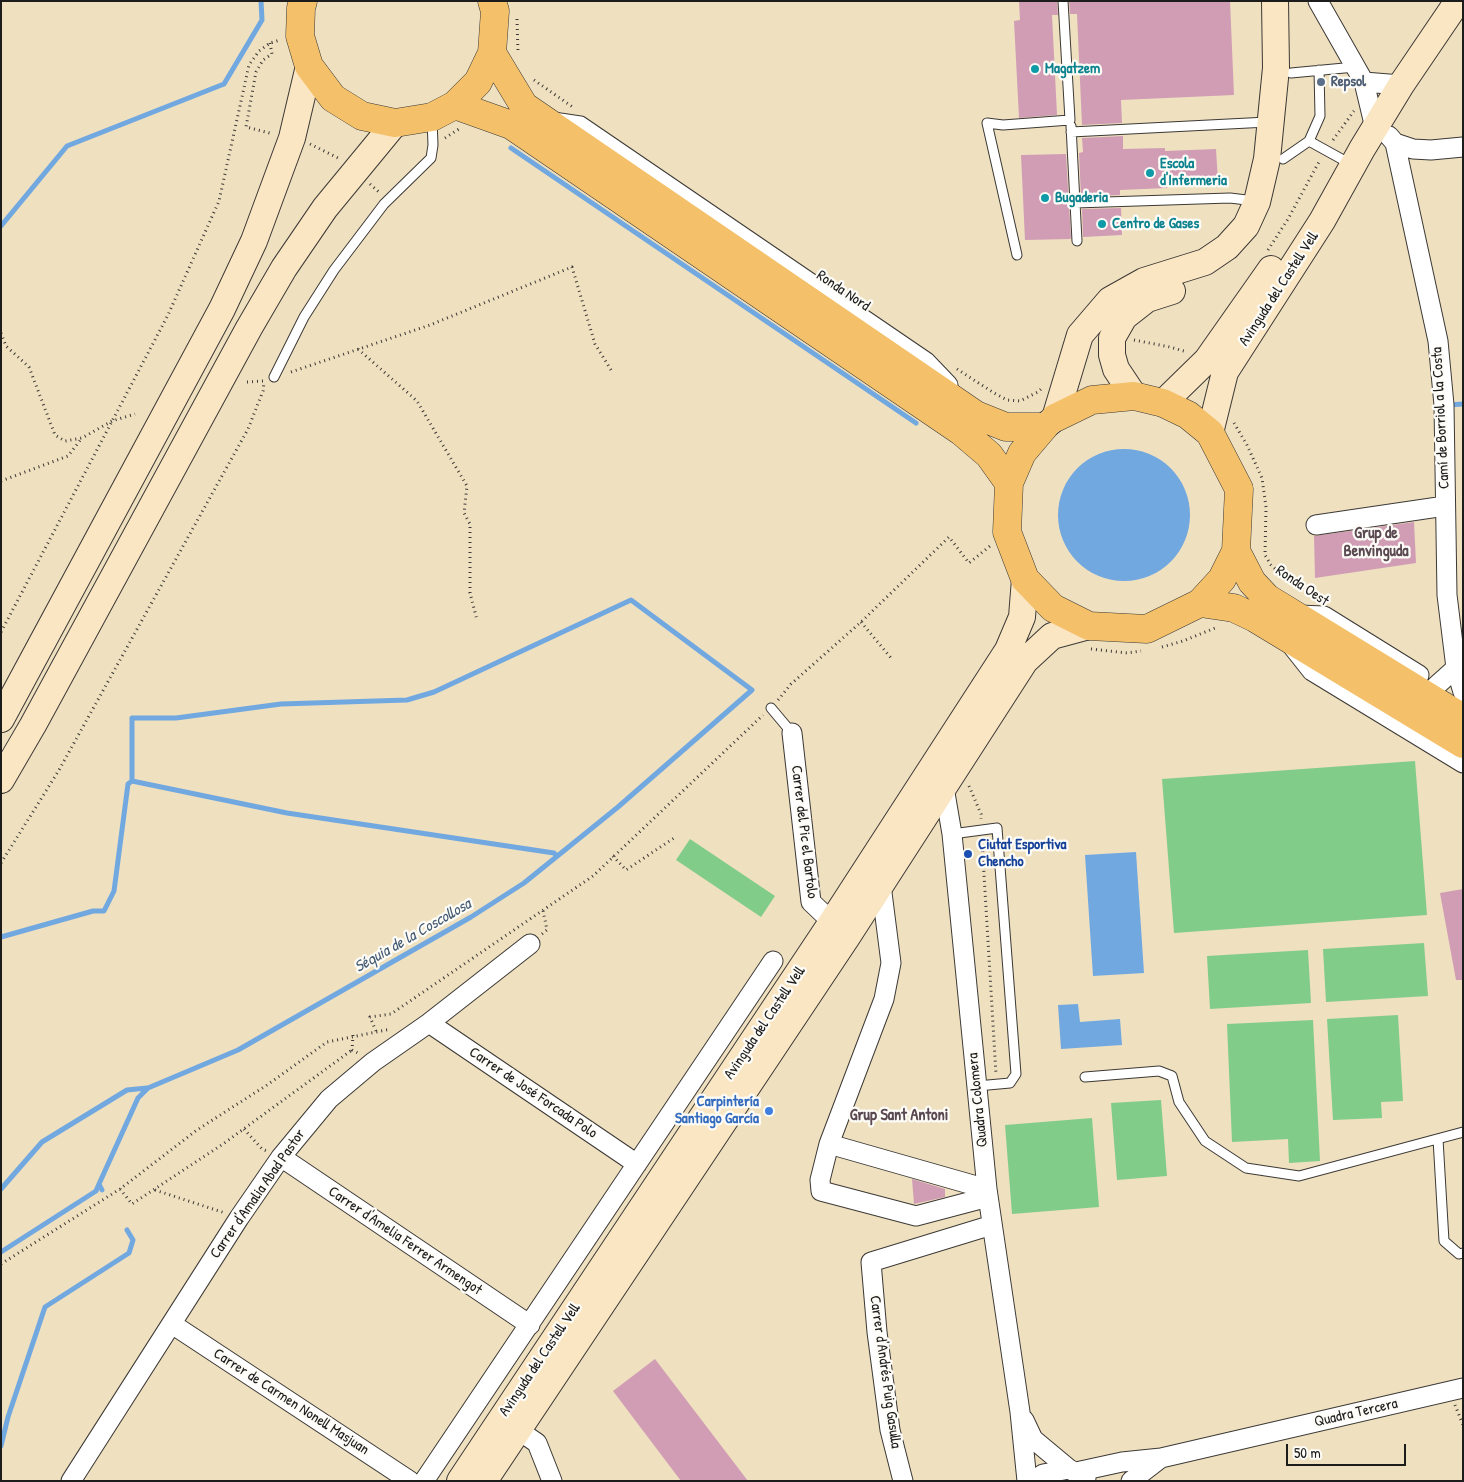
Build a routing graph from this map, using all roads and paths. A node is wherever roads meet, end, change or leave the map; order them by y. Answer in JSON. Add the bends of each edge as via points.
{"nodes":[{"id":1,"x":1063,"y":1,"type":"edge"},
{"id":2,"x":1275,"y":1,"type":"edge"},
{"id":3,"x":1290,"y":1,"type":"edge"},
{"id":4,"x":1318,"y":1,"type":"edge"},
{"id":5,"x":1458,"y":1,"type":"edge"},
{"id":6,"x":300,"y":4,"type":"edge"},
{"id":7,"x":505,"y":6,"type":"edge"},
{"id":8,"x":300,"y":36,"type":"junction"},
{"id":9,"x":492,"y":53,"type":"junction"},
{"id":10,"x":518,"y":61,"type":"dead end"},
{"id":11,"x":309,"y":66,"type":"junction"},
{"id":12,"x":1319,"y":70,"type":"junction"},
{"id":13,"x":1291,"y":73,"type":"junction"},
{"id":14,"x":1360,"y":74,"type":"junction"},
{"id":15,"x":532,"y":80,"type":"dead end"},
{"id":16,"x":540,"y":84,"type":"junction"},
{"id":17,"x":1401,"y":84,"type":"junction"},
{"id":18,"x":1357,"y":105,"type":"dead end"},
{"id":19,"x":579,"y":111,"type":"dead end"},
{"id":20,"x":535,"y":114,"type":"junction"},
{"id":21,"x":449,"y":116,"type":"junction"},
{"id":22,"x":1070,"y":120,"type":"junction"},
{"id":23,"x":1271,"y":122,"type":"junction"},
{"id":24,"x":396,"y":123,"type":"junction"},
{"id":25,"x":1383,"y":131,"type":"junction"},
{"id":26,"x":1071,"y":132,"type":"junction"},
{"id":27,"x":1309,"y":141,"type":"junction"},
{"id":28,"x":433,"y":145,"type":"junction"},
{"id":29,"x":1463,"y":146,"type":"edge"},
{"id":30,"x":1345,"y":154,"type":"junction"},
{"id":31,"x":1283,"y":159,"type":"junction"},
{"id":32,"x":386,"y":187,"type":"dead end"},
{"id":33,"x":380,"y":193,"type":"dead end"},
{"id":34,"x":1257,"y":202,"type":"junction"},
{"id":35,"x":1075,"y":203,"type":"junction"},
{"id":36,"x":1077,"y":241,"type":"dead end"},
{"id":37,"x":1267,"y":251,"type":"dead end"},
{"id":38,"x":1017,"y":255,"type":"dead end"},
{"id":39,"x":1,"y":333,"type":"edge"},
{"id":40,"x":1112,"y":338,"type":"junction"},
{"id":41,"x":358,"y":349,"type":"junction"},
{"id":42,"x":1207,"y":360,"type":"junction"},
{"id":43,"x":953,"y":365,"type":"dead end"},
{"id":44,"x":611,"y":370,"type":"dead end"},
{"id":45,"x":270,"y":375,"type":"junction"},
{"id":46,"x":264,"y":380,"type":"junction"},
{"id":47,"x":247,"y":382,"type":"dead end"},
{"id":48,"x":1044,"y":386,"type":"dead end"},
{"id":49,"x":1134,"y":396,"type":"junction"},
{"id":50,"x":1163,"y":403,"type":"junction"},
{"id":51,"x":135,"y":414,"type":"dead end"},
{"id":52,"x":112,"y":421,"type":"junction"},
{"id":53,"x":1049,"y":422,"type":"junction"},
{"id":54,"x":1220,"y":426,"type":"junction"},
{"id":55,"x":82,"y":438,"type":"junction"},
{"id":56,"x":1,"y":481,"type":"edge"},
{"id":57,"x":1010,"y":483,"type":"junction"},
{"id":58,"x":1445,"y":506,"type":"junction"},
{"id":59,"x":1316,"y":525,"type":"dead end"},
{"id":60,"x":1236,"y":550,"type":"junction"},
{"id":61,"x":969,"y":563,"type":"dead end"},
{"id":62,"x":1025,"y":578,"type":"junction"},
{"id":63,"x":1321,"y":600,"type":"dead end"},
{"id":64,"x":1200,"y":603,"type":"junction"},
{"id":65,"x":477,"y":620,"type":"dead end"},
{"id":66,"x":861,"y":622,"type":"junction"},
{"id":67,"x":1287,"y":625,"type":"junction"},
{"id":68,"x":1222,"y":628,"type":"dead end"},
{"id":69,"x":1,"y":632,"type":"edge"},
{"id":70,"x":1086,"y":637,"type":"junction"},
{"id":71,"x":1160,"y":648,"type":"dead end"},
{"id":72,"x":1143,"y":651,"type":"dead end"},
{"id":73,"x":891,"y":658,"type":"dead end"},
{"id":74,"x":1456,"y":668,"type":"junction"},
{"id":75,"x":1436,"y":686,"type":"junction"},
{"id":76,"x":1463,"y":692,"type":"edge"},
{"id":77,"x":1463,"y":702,"type":"edge"},
{"id":78,"x":771,"y":708,"type":"junction"},
{"id":79,"x":1463,"y":718,"type":"edge"},
{"id":80,"x":1,"y":719,"type":"edge"},
{"id":81,"x":792,"y":733,"type":"joint"},
{"id":82,"x":1463,"y":744,"type":"edge"},
{"id":83,"x":1463,"y":763,"type":"edge"},
{"id":84,"x":1,"y":780,"type":"edge"},
{"id":85,"x":956,"y":786,"type":"junction"},
{"id":86,"x":982,"y":830,"type":"junction"},
{"id":87,"x":952,"y":834,"type":"junction"},
{"id":88,"x":674,"y":838,"type":"dead end"},
{"id":89,"x":613,"y":856,"type":"junction"},
{"id":90,"x":1,"y":863,"type":"edge"},
{"id":91,"x":881,"y":884,"type":"junction"},
{"id":92,"x":543,"y":910,"type":"junction"},
{"id":93,"x":832,"y":922,"type":"junction"},
{"id":94,"x":530,"y":944,"type":"joint"},
{"id":95,"x":774,"y":961,"type":"dead end"},
{"id":96,"x":742,"y":1007,"type":"junction"},
{"id":97,"x":429,"y":1023,"type":"junction"},
{"id":98,"x":765,"y":1023,"type":"junction"},
{"id":99,"x":394,"y":1028,"type":"dead end"},
{"id":100,"x":376,"y":1031,"type":"junction"},
{"id":101,"x":352,"y":1050,"type":"dead end"},
{"id":102,"x":1085,"y":1077,"type":"dead end"},
{"id":103,"x":980,"y":1086,"type":"junction"},
{"id":104,"x":244,"y":1129,"type":"junction"},
{"id":105,"x":1463,"y":1132,"type":"edge"},
{"id":106,"x":1438,"y":1139,"type":"junction"},
{"id":107,"x":829,"y":1144,"type":"junction"},
{"id":108,"x":281,"y":1157,"type":"junction"},
{"id":109,"x":637,"y":1164,"type":"junction"},
{"id":110,"x":120,"y":1189,"type":"junction"},
{"id":111,"x":154,"y":1189,"type":"junction"},
{"id":112,"x":988,"y":1193,"type":"junction"},
{"id":113,"x":239,"y":1218,"type":"junction"},
{"id":114,"x":992,"y":1225,"type":"junction"},
{"id":115,"x":1463,"y":1253,"type":"edge"},
{"id":116,"x":1,"y":1264,"type":"edge"},
{"id":117,"x":172,"y":1324,"type":"junction"},
{"id":118,"x":530,"y":1324,"type":"junction"},
{"id":119,"x":1463,"y":1388,"type":"edge"},
{"id":120,"x":1020,"y":1412,"type":"junction"},
{"id":121,"x":518,"y":1430,"type":"junction"},
{"id":122,"x":1161,"y":1458,"type":"junction"},
{"id":123,"x":1078,"y":1474,"type":"edge"},
{"id":124,"x":71,"y":1481,"type":"edge"},
{"id":125,"x":410,"y":1481,"type":"edge"},
{"id":126,"x":424,"y":1481,"type":"edge"},
{"id":127,"x":460,"y":1481,"type":"edge"},
{"id":128,"x":484,"y":1481,"type":"edge"},
{"id":129,"x":552,"y":1481,"type":"edge"},
{"id":130,"x":903,"y":1481,"type":"edge"},
{"id":131,"x":1027,"y":1481,"type":"edge"},
{"id":132,"x":1034,"y":1481,"type":"edge"},
{"id":133,"x":1131,"y":1481,"type":"edge"}],
"edges":[{"from":1,"to":22,"type":"lane"},
{"from":2,"to":23,"type":"main road","via":[[1276,68]]},
{"from":3,"to":13,"type":"main road"},
{"from":4,"to":14,"type":"street","name":"Camí de Borriol a la Costa"},
{"from":5,"to":17,"type":"main road","name":"Avinguda del Castell Vell"},
{"from":6,"to":8,"type":"main road"},
{"from":7,"to":9,"type":"main road","via":[[496,12]]},
{"from":7,"to":10,"type":"path"},
{"from":8,"to":11,"type":"main road"},
{"from":8,"to":52,"type":"path","via":[[270,43],[249,65],[219,201],[168,315]]},
{"from":9,"to":20,"type":"main road","name":"Ronda Nord"},
{"from":9,"to":21,"type":"main road","via":[[478,82]]},
{"from":11,"to":24,"type":"main road","via":[[333,98],[362,116]]},
{"from":11,"to":80,"type":"main road","via":[[292,138],[254,241],[222,309]]},
{"from":12,"to":13,"type":"lane"},
{"from":12,"to":14,"type":"lane"},
{"from":12,"to":27,"type":"lane","via":[[1320,116]]},
{"from":13,"to":31,"type":"main road"},
{"from":14,"to":17,"type":"street"},
{"from":14,"to":25,"type":"street","name":"Camí de Borriol a la Costa"},
{"from":15,"to":16,"type":"path"},
{"from":16,"to":19,"type":"path"},
{"from":16,"to":20,"type":"path"},
{"from":17,"to":25,"type":"main road","name":"Avinguda del Castell Vell"},
{"from":18,"to":30,"type":"path"},
{"from":20,"to":53,"type":"main road","name":"Ronda Nord","via":[[976,415],[1006,427]]},
{"from":21,"to":24,"type":"main road"},
{"from":21,"to":28,"type":"lane"},
{"from":21,"to":28,"type":"path"},
{"from":21,"to":57,"type":"main road","via":[[511,125],[954,427],[989,455]]},
{"from":22,"to":26,"type":"lane"},
{"from":22,"to":38,"type":"lane","via":[[987,122]]},
{"from":23,"to":26,"type":"lane"},
{"from":23,"to":34,"type":"main road"},
{"from":24,"to":84,"type":"main road","via":[[325,208],[284,268]]},
{"from":25,"to":29,"type":"street","via":[[1413,150]]},
{"from":25,"to":30,"type":"main road","name":"Avinguda del Castell Vell"},
{"from":25,"to":58,"type":"street","name":"Camí de Borriol a la Costa","via":[[1438,341],[1444,405]]},
{"from":26,"to":35,"type":"lane"},
{"from":27,"to":30,"type":"lane"},
{"from":27,"to":31,"type":"lane"},
{"from":28,"to":45,"type":"lane","via":[[431,158],[384,204],[334,270]]},
{"from":30,"to":37,"type":"path","via":[[1288,220]]},
{"from":30,"to":42,"type":"main road","name":"Avinguda del Castell Vell"},
{"from":30,"to":54,"type":"main road","name":"Avinguda del Castell Vell","via":[[1322,221],[1225,372]]},
{"from":31,"to":40,"type":"main road","via":[[1273,206],[1258,236],[1235,262],[1210,278],[1147,299],[1124,316]]},
{"from":32,"to":33,"type":"path"},
{"from":34,"to":35,"type":"lane","via":[[1230,198]]},
{"from":34,"to":53,"type":"main road","via":[[1246,226],[1205,262],[1144,281],[1110,300],[1080,335]]},
{"from":35,"to":36,"type":"lane"},
{"from":39,"to":55,"type":"path","via":[[6,346],[29,367],[55,436],[65,441]]},
{"from":40,"to":42,"type":"path","via":[[1170,347]]},
{"from":40,"to":49,"type":"main road","via":[[1116,369]]},
{"from":41,"to":44,"type":"path","via":[[430,325],[572,267],[595,344]]},
{"from":41,"to":45,"type":"path"},
{"from":41,"to":65,"type":"path","via":[[417,401],[467,486],[464,513],[470,524],[470,593]]},
{"from":42,"to":50,"type":"main road","name":"Avinguda del Castell Vell"},
{"from":43,"to":48,"type":"path","via":[[1007,400],[1020,401]]},
{"from":45,"to":46,"type":"path"},
{"from":45,"to":46,"type":"path"},
{"from":46,"to":47,"type":"path"},
{"from":46,"to":90,"type":"path","via":[[263,391],[248,428],[59,770]]},
{"from":49,"to":50,"type":"main road"},
{"from":49,"to":53,"type":"main road","via":[[1092,400]]},
{"from":50,"to":54,"type":"main road"},
{"from":51,"to":52,"type":"path"},
{"from":52,"to":55,"type":"path"},
{"from":52,"to":69,"type":"path"},
{"from":53,"to":57,"type":"main road","via":[[1022,453]]},
{"from":54,"to":60,"type":"main road","via":[[1239,488]]},
{"from":54,"to":63,"type":"path","name":"Ronda Oest","via":[[1247,445],[1262,478],[1266,508],[1265,555],[1281,574]]},
{"from":55,"to":56,"type":"path","via":[[68,456]]},
{"from":57,"to":62,"type":"main road","via":[[1007,532]]},
{"from":58,"to":59,"type":"street"},
{"from":58,"to":74,"type":"street","name":"Camí de Borriol a la Costa","via":[[1448,595]]},
{"from":60,"to":64,"type":"main road","via":[[1222,579]]},
{"from":60,"to":67,"type":"main road","name":"Ronda Oest","via":[[1252,582]]},
{"from":61,"to":66,"type":"path","via":[[949,537]]},
{"from":62,"to":70,"type":"main road"},
{"from":62,"to":93,"type":"main road","name":"Avinguda del Castell Vell","via":[[1022,616],[1008,650]]},
{"from":64,"to":67,"type":"main road","name":"Ronda Oest","via":[[1234,608],[1255,618]]},
{"from":64,"to":70,"type":"main road","via":[[1148,629]]},
{"from":66,"to":73,"type":"path"},
{"from":66,"to":78,"type":"path","via":[[791,684]]},
{"from":67,"to":75,"type":"street","name":"Ronda Oest","via":[[1324,616]]},
{"from":67,"to":79,"type":"main road","name":"Ronda Oest"},
{"from":67,"to":82,"type":"main road","name":"Ronda Oest"},
{"from":67,"to":83,"type":"street","name":"Ronda Oest","via":[[1312,671]]},
{"from":68,"to":71,"type":"path"},
{"from":70,"to":72,"type":"path","via":[[1108,652]]},
{"from":70,"to":85,"type":"main road","name":"Avinguda del Castell Vell","via":[[1052,636],[1025,661]]},
{"from":74,"to":75,"type":"street"},
{"from":74,"to":76,"type":"street","name":"Camí de Borriol a la Costa"},
{"from":75,"to":77,"type":"street","name":"Ronda Oest"},
{"from":78,"to":81,"type":"lane"},
{"from":78,"to":89,"type":"path"},
{"from":81,"to":93,"type":"street","name":"Carrer del Pic el Bartolo","via":[[811,902]]},
{"from":85,"to":86,"type":"path","via":[[981,814]]},
{"from":85,"to":87,"type":"street","name":"Quadra Colomera"},
{"from":85,"to":91,"type":"main road","name":"Avinguda del Castell Vell"},
{"from":86,"to":87,"type":"lane"},
{"from":86,"to":103,"type":"path","via":[[996,1076],[981,1078]]},
{"from":86,"to":103,"type":"lane","via":[[997,828],[1016,1074],[1010,1083]]},
{"from":87,"to":103,"type":"street","name":"Quadra Colomera"},
{"from":88,"to":89,"type":"path","via":[[626,870]]},
{"from":89,"to":92,"type":"path","via":[[593,876]]},
{"from":91,"to":107,"type":"street","via":[[891,963],[884,999]]},
{"from":91,"to":121,"type":"main road","name":"Avinguda del Castell Vell"},
{"from":92,"to":94,"type":"path","via":[[546,930]]},
{"from":92,"to":100,"type":"path","via":[[391,1014],[370,1017]]},
{"from":93,"to":98,"type":"main road","name":"Avinguda del Castell Vell"},
{"from":94,"to":97,"type":"street","name":"Carrer d'Amalia Abad Pastor"},
{"from":95,"to":96,"type":"street","name":"Avinguda del Castell Vell"},
{"from":96,"to":98,"type":"street"},
{"from":96,"to":109,"type":"street","name":"Avinguda del Castell Vell"},
{"from":97,"to":108,"type":"street","name":"Carrer d'Amalia Abad Pastor","via":[[373,1062],[329,1099]]},
{"from":97,"to":109,"type":"street","name":"Carrer de José Forcada Polo"},
{"from":98,"to":127,"type":"main road","name":"Avinguda del Castell Vell"},
{"from":99,"to":100,"type":"path"},
{"from":100,"to":110,"type":"path","via":[[327,1042],[197,1130]]},
{"from":101,"to":104,"type":"path"},
{"from":102,"to":106,"type":"lane","via":[[1159,1071],[1172,1076],[1179,1102],[1205,1141],[1246,1168],[1299,1176]]},
{"from":103,"to":112,"type":"street","name":"Quadra Colomera"},
{"from":104,"to":108,"type":"path","via":[[262,1149]]},
{"from":104,"to":111,"type":"path"},
{"from":105,"to":106,"type":"lane"},
{"from":106,"to":115,"type":"lane","via":[[1444,1241],[1458,1254]]},
{"from":107,"to":112,"type":"street"},
{"from":107,"to":112,"type":"street","via":[[820,1180],[821,1191],[916,1216]]},
{"from":108,"to":113,"type":"street","name":"Carrer d'Amalia Abad Pastor"},
{"from":108,"to":118,"type":"street","name":"Carrer d'Amelia Ferrer Armengot"},
{"from":109,"to":118,"type":"street","name":"Avinguda del Castell Vell"},
{"from":110,"to":111,"type":"path","via":[[132,1204]]},
{"from":110,"to":116,"type":"path"},
{"from":111,"to":113,"type":"path"},
{"from":112,"to":114,"type":"street","name":"Quadra Colomera"},
{"from":113,"to":117,"type":"street","name":"Carrer d'Amalia Abad Pastor"},
{"from":114,"to":120,"type":"street","name":"Quadra Colomera"},
{"from":114,"to":130,"type":"street","name":"Carrer d'Andrés Puig Gasulla","via":[[871,1262],[890,1430]]},
{"from":117,"to":124,"type":"street","name":"Carrer d'Amalia Abad Pastor"},
{"from":117,"to":125,"type":"street","name":"Carrer de Carmen Nonell Masjuan"},
{"from":118,"to":126,"type":"street","name":"Avinguda del Castell Vell"},
{"from":119,"to":122,"type":"street","name":"Quadra Tercera"},
{"from":120,"to":123,"type":"street","name":"Quadra Colomera","via":[[1033,1439]]},
{"from":120,"to":131,"type":"street","name":"Quadra Colomera"},
{"from":121,"to":128,"type":"main road","name":"Avinguda del Castell Vell"},
{"from":121,"to":129,"type":"street","via":[[536,1443]]},
{"from":122,"to":123,"type":"street","name":"Quadra Tercera","via":[[1122,1462]]},
{"from":122,"to":133,"type":"street","name":"Quadra Tercera"},
{"from":123,"to":132,"type":"street","via":[[1043,1474]]}]}
